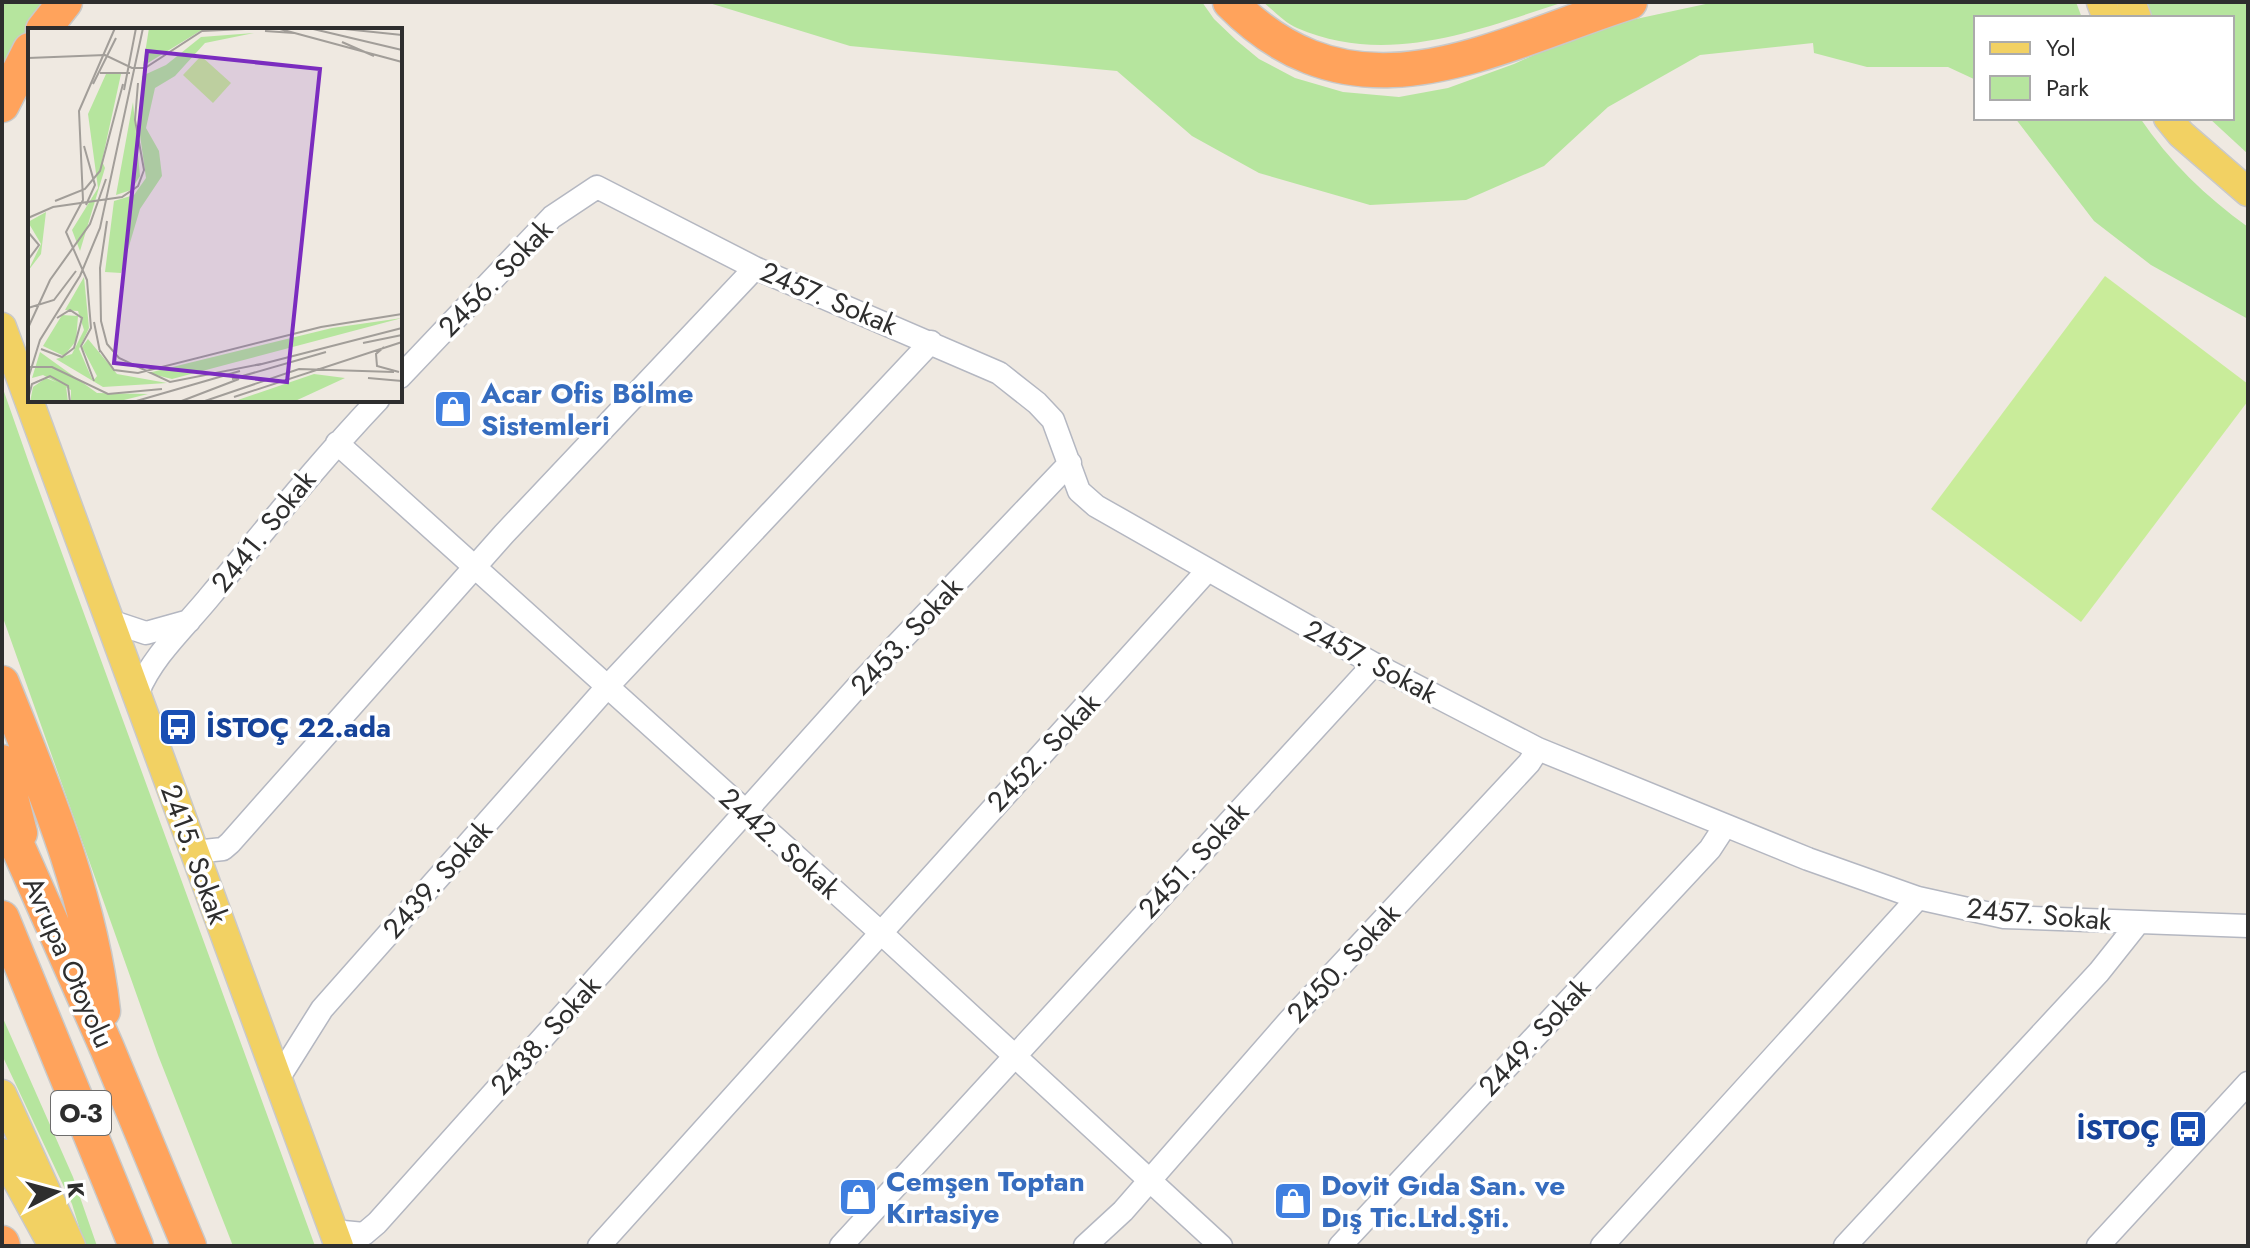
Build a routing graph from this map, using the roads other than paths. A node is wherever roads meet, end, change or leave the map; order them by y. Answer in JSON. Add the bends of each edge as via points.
{"nodes":[{"id":1,"x":65,"y":2,"type":"edge"},
{"id":2,"x":1230,"y":2,"type":"edge"},
{"id":3,"x":1630,"y":2,"type":"edge"},
{"id":4,"x":45,"y":28,"type":"edge"},
{"id":5,"x":28,"y":54,"type":"edge"},
{"id":6,"x":2,"y":105,"type":"edge"},
{"id":7,"x":2170,"y":120,"type":"edge"},
{"id":8,"x":2194,"y":120,"type":"edge"},
{"id":9,"x":2248,"y":172,"type":"edge"},
{"id":10,"x":597,"y":187,"type":"joint"},
{"id":11,"x":2248,"y":192,"type":"edge"},
{"id":12,"x":755,"y":268,"type":"junction"},
{"id":13,"x":2,"y":327,"type":"edge"},
{"id":14,"x":931,"y":342,"type":"junction"},
{"id":15,"x":402,"y":375,"type":"edge"},
{"id":16,"x":28,"y":398,"type":"edge"},
{"id":17,"x":30,"y":402,"type":"edge"},
{"id":18,"x":376,"y":402,"type":"edge"},
{"id":19,"x":337,"y":443,"type":"junction"},
{"id":20,"x":1070,"y":463,"type":"junction"},
{"id":21,"x":475,"y":567,"type":"junction"},
{"id":22,"x":1206,"y":572,"type":"junction"},
{"id":23,"x":190,"y":620,"type":"junction"},
{"id":24,"x":110,"y":621,"type":"junction"},
{"id":25,"x":1374,"y":664,"type":"junction"},
{"id":26,"x":2,"y":683,"type":"edge"},
{"id":27,"x":607,"y":687,"type":"junction"},
{"id":28,"x":138,"y":692,"type":"junction"},
{"id":29,"x":1538,"y":749,"type":"junction"},
{"id":30,"x":2,"y":762,"type":"edge"},
{"id":31,"x":2,"y":811,"type":"edge"},
{"id":32,"x":744,"y":811,"type":"junction"},
{"id":33,"x":1725,"y":826,"type":"junction"},
{"id":34,"x":194,"y":852,"type":"junction"},
{"id":35,"x":24,"y":861,"type":"junction"},
{"id":36,"x":1918,"y":898,"type":"junction"},
{"id":37,"x":2,"y":918,"type":"edge"},
{"id":38,"x":2138,"y":923,"type":"junction"},
{"id":39,"x":2248,"y":926,"type":"edge"},
{"id":40,"x":880,"y":932,"type":"junction"},
{"id":41,"x":2,"y":936,"type":"edge"},
{"id":42,"x":26,"y":980,"type":"junction"},
{"id":43,"x":107,"y":1048,"type":"junction"},
{"id":44,"x":1013,"y":1055,"type":"junction"},
{"id":45,"x":278,"y":1079,"type":"junction"},
{"id":46,"x":2248,"y":1083,"type":"edge"},
{"id":47,"x":5,"y":1101,"type":"edge"},
{"id":48,"x":2,"y":1153,"type":"edge"},
{"id":49,"x":1149,"y":1178,"type":"junction"},
{"id":50,"x":336,"y":1239,"type":"edge"},
{"id":51,"x":53,"y":1246,"type":"edge"},
{"id":52,"x":71,"y":1246,"type":"edge"},
{"id":53,"x":136,"y":1246,"type":"edge"},
{"id":54,"x":189,"y":1246,"type":"edge"},
{"id":55,"x":599,"y":1246,"type":"edge"},
{"id":56,"x":841,"y":1246,"type":"edge"},
{"id":57,"x":1085,"y":1246,"type":"edge"},
{"id":58,"x":1221,"y":1246,"type":"edge"},
{"id":59,"x":1340,"y":1246,"type":"edge"},
{"id":60,"x":1602,"y":1246,"type":"edge"},
{"id":61,"x":1845,"y":1246,"type":"edge"},
{"id":62,"x":2098,"y":1246,"type":"edge"}],
"edges":[{"from":1,"to":4,"type":"highway"},
{"from":2,"to":3,"type":"highway","via":[[1304,55],[1370,72],[1464,59]]},
{"from":5,"to":6,"type":"highway"},
{"from":7,"to":11,"type":"main road"},
{"from":8,"to":9,"type":"main road"},
{"from":10,"to":12,"type":"street","name":"2457. Sokak"},
{"from":10,"to":15,"type":"street","name":"2456. Sokak","via":[[552,217]]},
{"from":12,"to":14,"type":"street","name":"2457. Sokak"},
{"from":12,"to":21,"type":"street"},
{"from":13,"to":16,"type":"main road","name":"2415. Sokak"},
{"from":14,"to":20,"type":"street","name":"2457. Sokak","via":[[999,373],[1037,403],[1053,420]]},
{"from":14,"to":27,"type":"street","name":"2439. Sokak"},
{"from":17,"to":24,"type":"main road","name":"2415. Sokak"},
{"from":18,"to":19,"type":"street"},
{"from":19,"to":21,"type":"street","name":"2442. Sokak"},
{"from":19,"to":23,"type":"street","name":"2441. Sokak"},
{"from":20,"to":22,"type":"street","name":"2457. Sokak","via":[[1079,491],[1096,506]]},
{"from":20,"to":32,"type":"street","name":"2453. Sokak"},
{"from":21,"to":27,"type":"street","name":"2442. Sokak"},
{"from":21,"to":34,"type":"street","via":[[230,843],[223,849]]},
{"from":22,"to":25,"type":"street","name":"2457. Sokak"},
{"from":22,"to":40,"type":"street","name":"2452. Sokak"},
{"from":23,"to":24,"type":"street","via":[[146,633]]},
{"from":23,"to":28,"type":"street","name":"2441. Sokak","via":[[145,675]]},
{"from":24,"to":28,"type":"main road","name":"2415. Sokak"},
{"from":25,"to":29,"type":"street","name":"2457. Sokak"},
{"from":25,"to":44,"type":"street","name":"2451. Sokak"},
{"from":26,"to":43,"type":"highway","via":[[76,881],[97,960]]},
{"from":27,"to":32,"type":"street","name":"2442. Sokak"},
{"from":27,"to":45,"type":"street","name":"2439. Sokak","via":[[322,1009]]},
{"from":28,"to":34,"type":"main road","name":"2415. Sokak"},
{"from":29,"to":33,"type":"street","name":"2457. Sokak"},
{"from":29,"to":49,"type":"street","name":"2450. Sokak"},
{"from":30,"to":35,"type":"highway"},
{"from":31,"to":35,"type":"highway","name":"Avrupa Otoyolu","number":"O-3"},
{"from":32,"to":40,"type":"street","name":"2442. Sokak"},
{"from":32,"to":50,"type":"street","name":"2438. Sokak","via":[[377,1223],[364,1234]]},
{"from":33,"to":36,"type":"street","name":"2457. Sokak"},
{"from":33,"to":59,"type":"street","name":"2449. Sokak","via":[[1710,849]]},
{"from":34,"to":45,"type":"main road","name":"2415. Sokak"},
{"from":35,"to":43,"type":"highway","name":"Avrupa Otoyolu","number":"O-3"},
{"from":36,"to":38,"type":"street","name":"2457. Sokak","via":[[2004,917]]},
{"from":36,"to":60,"type":"street"},
{"from":37,"to":42,"type":"highway","name":"Avrupa Otoyolu","number":"O-3"},
{"from":38,"to":39,"type":"street","name":"2457. Sokak"},
{"from":38,"to":61,"type":"street","via":[[2099,972]]},
{"from":40,"to":44,"type":"street","name":"2442. Sokak"},
{"from":40,"to":55,"type":"street","name":"2452. Sokak"},
{"from":41,"to":42,"type":"highway"},
{"from":42,"to":53,"type":"highway","name":"Avrupa Otoyolu","number":"O-3"},
{"from":43,"to":54,"type":"highway","name":"Avrupa Otoyolu","number":"O-3"},
{"from":44,"to":49,"type":"street","name":"2442. Sokak"},
{"from":44,"to":56,"type":"street","name":"2451. Sokak"},
{"from":45,"to":50,"type":"main road","name":"2415. Sokak"},
{"from":46,"to":62,"type":"street"},
{"from":47,"to":52,"type":"main road"},
{"from":48,"to":51,"type":"main road"},
{"from":49,"to":57,"type":"street","name":"2450. Sokak"},
{"from":49,"to":58,"type":"street","name":"2442. Sokak"}]}
